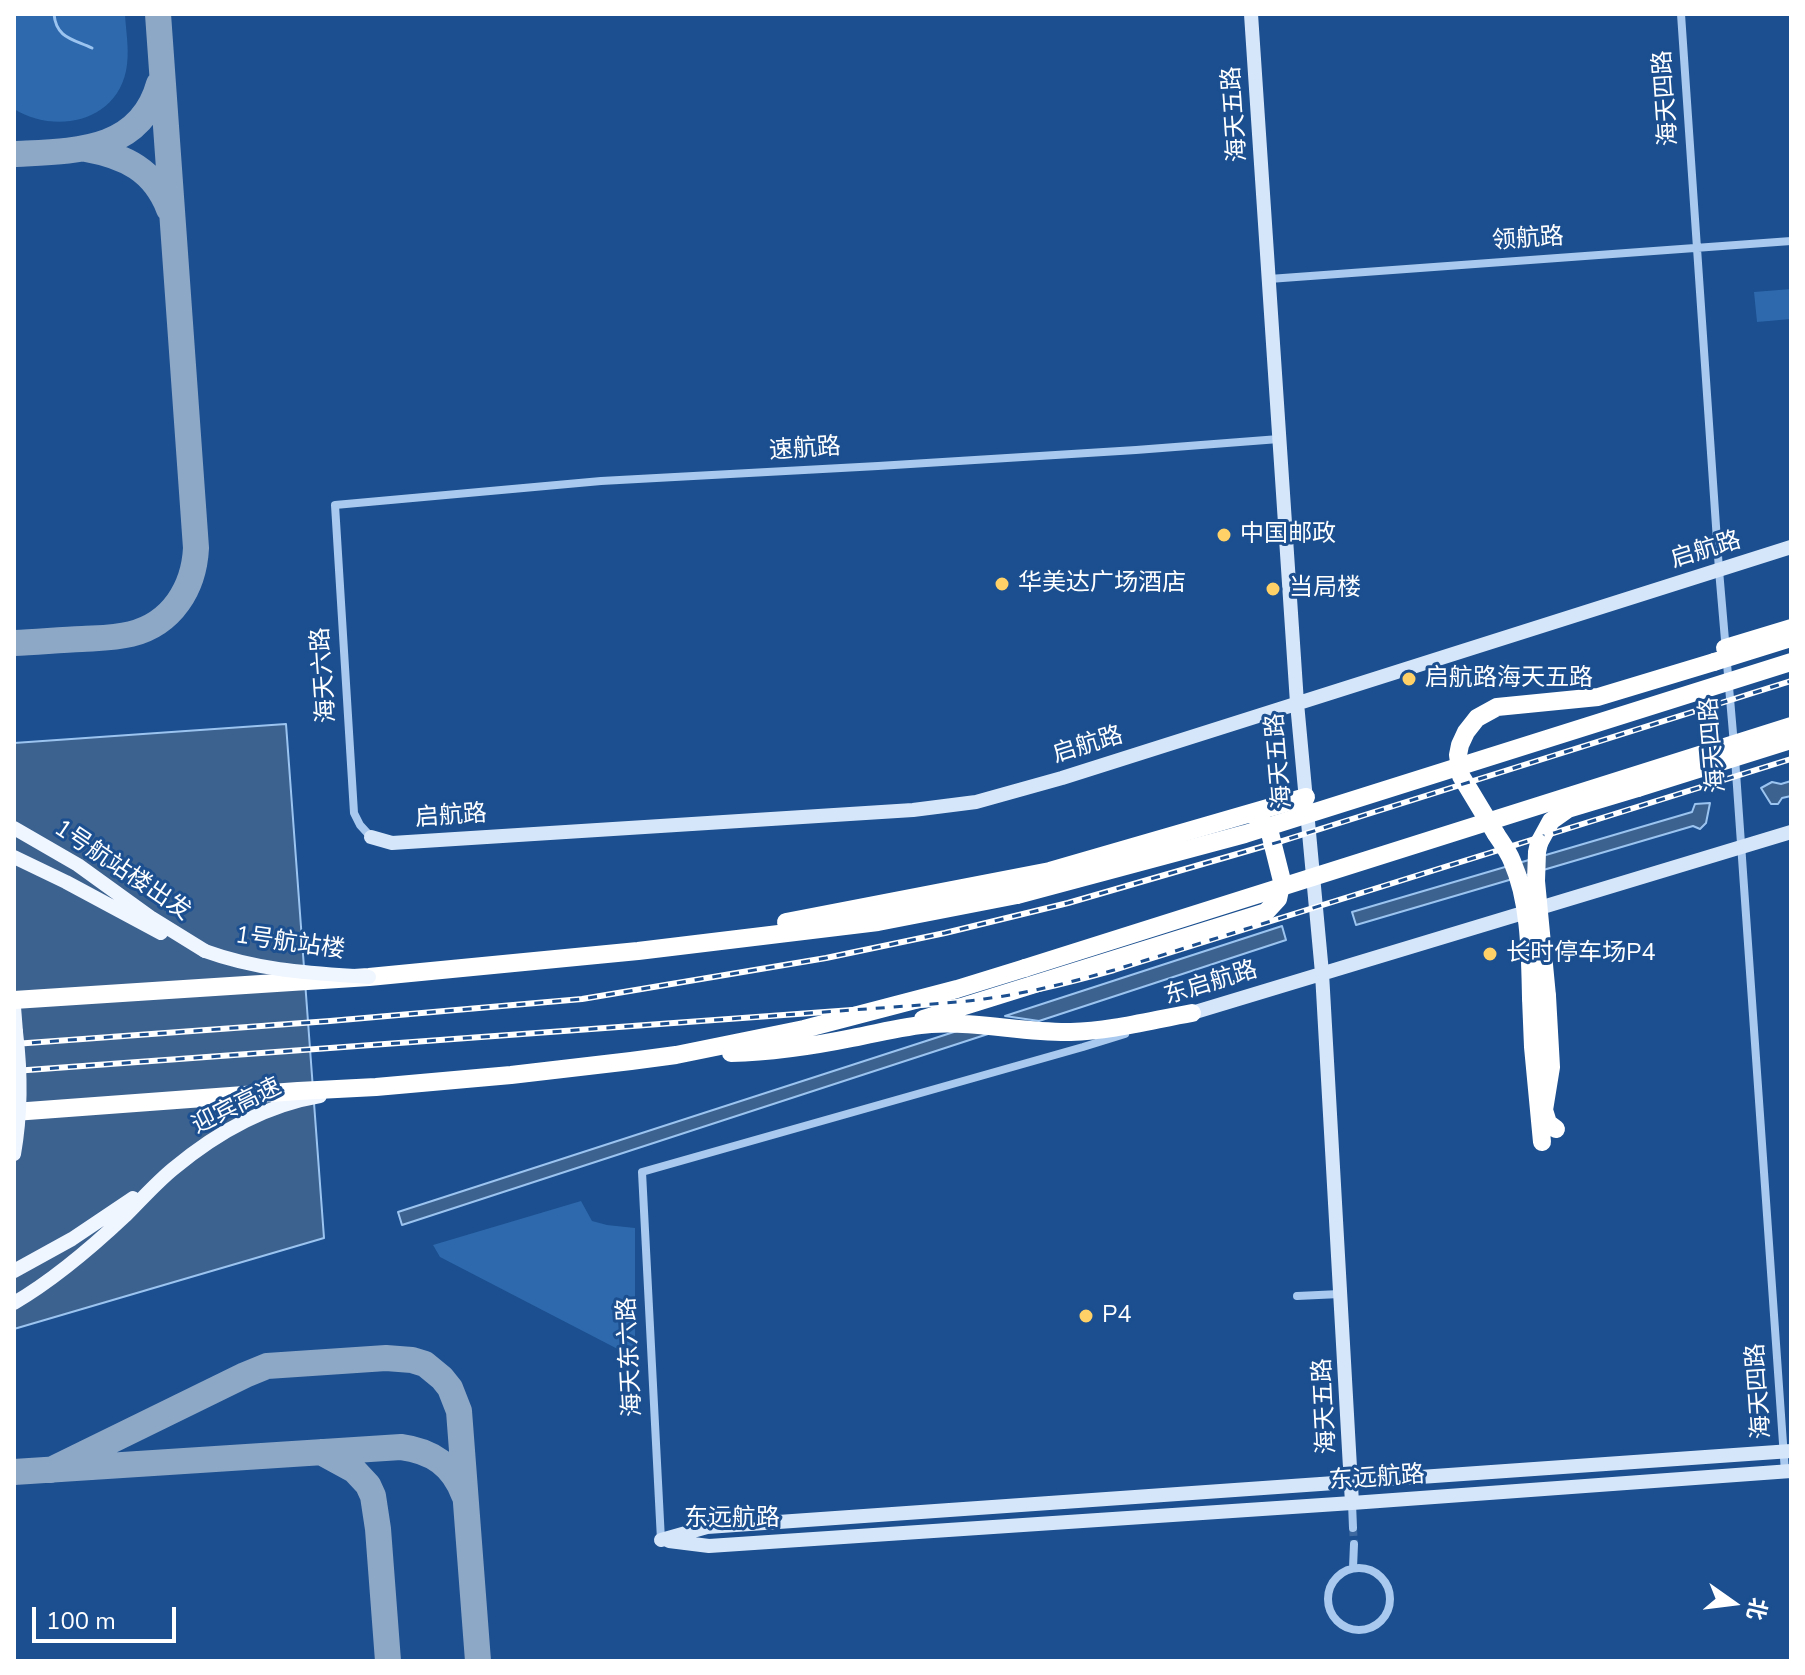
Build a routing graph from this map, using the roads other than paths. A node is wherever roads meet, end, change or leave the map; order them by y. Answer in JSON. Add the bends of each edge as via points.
{"nodes":[{"id":1,"x":1251,"y":14,"type":"edge"},
{"id":2,"x":1681,"y":14,"type":"edge"},
{"id":3,"x":1791,"y":241,"type":"edge"},
{"id":4,"x":1697,"y":247,"type":"junction"},
{"id":5,"x":1269,"y":279,"type":"junction"},
{"id":6,"x":1279,"y":439,"type":"junction"},
{"id":7,"x":335,"y":505,"type":"joint"},
{"id":8,"x":1791,"y":547,"type":"edge"},
{"id":9,"x":1719,"y":570,"type":"junction"},
{"id":10,"x":1791,"y":628,"type":"edge"},
{"id":11,"x":1791,"y":638,"type":"edge"},
{"id":12,"x":1720,"y":655,"type":"junction"},
{"id":13,"x":1791,"y":662,"type":"edge"},
{"id":14,"x":1297,"y":703,"type":"junction"},
{"id":15,"x":1791,"y":726,"type":"edge"},
{"id":16,"x":1791,"y":740,"type":"edge"},
{"id":17,"x":1306,"y":797,"type":"junction"},
{"id":18,"x":1236,"y":817,"type":"junction"},
{"id":19,"x":14,"y":828,"type":"edge"},
{"id":20,"x":1791,"y":832,"type":"edge"},
{"id":21,"x":371,"y":837,"type":"joint"},
{"id":22,"x":1742,"y":846,"type":"junction"},
{"id":23,"x":14,"y":857,"type":"edge"},
{"id":24,"x":205,"y":951,"type":"junction"},
{"id":25,"x":638,"y":951,"type":"junction"},
{"id":26,"x":1322,"y":973,"type":"junction"},
{"id":27,"x":369,"y":977,"type":"junction"},
{"id":28,"x":1539,"y":997,"type":"junction"},
{"id":29,"x":14,"y":1000,"type":"edge"},
{"id":30,"x":14,"y":1007,"type":"edge"},
{"id":31,"x":1192,"y":1013,"type":"junction"},
{"id":32,"x":15,"y":1029,"type":"edge"},
{"id":33,"x":893,"y":1029,"type":"junction"},
{"id":34,"x":676,"y":1055,"type":"junction"},
{"id":35,"x":376,"y":1087,"type":"junction"},
{"id":36,"x":19,"y":1089,"type":"junction"},
{"id":37,"x":14,"y":1112,"type":"edge"},
{"id":38,"x":14,"y":1124,"type":"edge"},
{"id":39,"x":1549,"y":1136,"type":"dead end"},
{"id":40,"x":14,"y":1154,"type":"edge"},
{"id":41,"x":170,"y":1171,"type":"junction"},
{"id":42,"x":642,"y":1172,"type":"joint"},
{"id":43,"x":14,"y":1271,"type":"edge"},
{"id":44,"x":1341,"y":1294,"type":"junction"},
{"id":45,"x":1297,"y":1296,"type":"dead end"},
{"id":46,"x":14,"y":1303,"type":"edge"},
{"id":47,"x":1788,"y":1451,"type":"edge"},
{"id":48,"x":1788,"y":1472,"type":"edge"},
{"id":49,"x":1352,"y":1482,"type":"junction"},
{"id":50,"x":1352,"y":1503,"type":"junction"},
{"id":51,"x":1353,"y":1528,"type":"tunnel mouth"},
{"id":52,"x":661,"y":1540,"type":"junction"},
{"id":53,"x":1354,"y":1544,"type":"tunnel mouth"},
{"id":54,"x":1353,"y":1568,"type":"junction"}],
"edges":[{"from":1,"to":5,"type":"street","name":"海天五路"},
{"from":2,"to":4,"type":"street","name":"海天四路"},
{"from":3,"to":4,"type":"street","name":"领航路"},
{"from":4,"to":5,"type":"street","name":"领航路"},
{"from":4,"to":9,"type":"street","name":"海天四路"},
{"from":5,"to":6,"type":"street","name":"海天五路"},
{"from":6,"to":7,"type":"street","name":"速航路","via":[[601,481]]},
{"from":6,"to":14,"type":"street","name":"海天五路"},
{"from":7,"to":21,"type":"street","name":"海天六路","via":[[354,813]]},
{"from":8,"to":9,"type":"street","name":"启航路"},
{"from":9,"to":12,"type":"street","name":"海天四路"},
{"from":9,"to":14,"type":"street","name":"启航路"},
{"from":10,"to":12,"type":"highway"},
{"from":11,"to":12,"type":"highway","bridge":true},
{"from":12,"to":22,"type":"street","name":"海天四路"},
{"from":12,"to":28,"type":"highway","bridge":true,"via":[[1598,697],[1497,707],[1466,732],[1458,755],[1461,776],[1512,860]]},
{"from":13,"to":25,"type":"highway","bridge":true,"via":[[1245,834],[1017,895],[878,922]]},
{"from":14,"to":17,"type":"street","name":"海天五路"},
{"from":14,"to":21,"type":"street","name":"启航路","via":[[976,802],[392,843]]},
{"from":15,"to":34,"type":"highway","bridge":true,"via":[[957,989]]},
{"from":16,"to":28,"type":"highway","bridge":true,"via":[[1568,809],[1551,821],[1537,852]]},
{"from":17,"to":18,"type":"highway"},
{"from":17,"to":26,"type":"street","name":"海天五路"},
{"from":18,"to":25,"type":"highway","via":[[1050,871]]},
{"from":18,"to":33,"type":"highway","via":[[1256,817],[1269,829],[1282,881],[1278,899],[1266,912]]},
{"from":19,"to":24,"type":"main road","name":"1号航站楼出发"},
{"from":20,"to":22,"type":"street","name":"东启航路"},
{"from":22,"to":26,"type":"street","name":"东启航路"},
{"from":22,"to":47,"type":"street","name":"海天四路"},
{"from":23,"to":24,"type":"main road"},
{"from":24,"to":27,"type":"main road","name":"1号航站楼","bridge":true,"via":[[273,969]]},
{"from":25,"to":27,"type":"highway"},
{"from":26,"to":31,"type":"street","name":"东启航路"},
{"from":26,"to":44,"type":"street","name":"海天五路"},
{"from":27,"to":29,"type":"highway","bridge":true},
{"from":28,"to":39,"type":"highway","via":[[1533,1047]]},
{"from":30,"to":32,"type":"main road"},
{"from":31,"to":33,"type":"highway","via":[[1072,1032],[962,1024]]},
{"from":31,"to":42,"type":"street","name":"东启航路"},
{"from":32,"to":36,"type":"main road","bridge":true},
{"from":33,"to":34,"type":"highway","via":[[800,1047]]},
{"from":34,"to":35,"type":"highway"},
{"from":35,"to":37,"type":"highway"},
{"from":35,"to":41,"type":"main road","name":"迎宾高速","via":[[307,1098],[263,1114],[215,1137]]},
{"from":36,"to":38,"type":"main road","bridge":true},
{"from":36,"to":40,"type":"main road","bridge":true},
{"from":41,"to":43,"type":"main road","name":"迎宾高速","via":[[72,1239]]},
{"from":41,"to":46,"type":"main road","name":"迎宾高速","via":[[88,1249]]},
{"from":42,"to":52,"type":"street","name":"海天东六路"},
{"from":44,"to":45,"type":"street"},
{"from":44,"to":49,"type":"street","name":"海天五路"},
{"from":47,"to":48,"type":"street","name":"海天四路"},
{"from":47,"to":49,"type":"street","name":"东远航路"},
{"from":48,"to":50,"type":"street","name":"东远航路"},
{"from":49,"to":50,"type":"street","name":"海天五路"},
{"from":49,"to":52,"type":"street","name":"东远航路","via":[[707,1527]]},
{"from":50,"to":51,"type":"street"},
{"from":50,"to":52,"type":"street","name":"东远航路","via":[[709,1546]]},
{"from":53,"to":54,"type":"street"},
{"from":54,"to":54,"type":"street","via":[[1334,1581],[1328,1604],[1340,1623],[1361,1630],[1380,1621],[1390,1599],[1378,1575]]}]}
